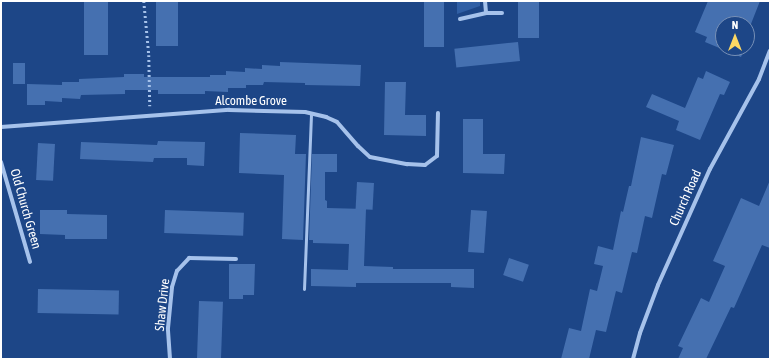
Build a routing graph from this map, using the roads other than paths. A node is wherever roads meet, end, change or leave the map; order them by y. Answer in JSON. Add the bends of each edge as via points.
{"nodes":[{"id":1,"x":485,"y":1,"type":"edge"},
{"id":2,"x":486,"y":13,"type":"junction"},
{"id":3,"x":502,"y":13,"type":"dead end"},
{"id":4,"x":460,"y":18,"type":"dead end"},
{"id":5,"x":770,"y":51,"type":"edge"},
{"id":6,"x":438,"y":112,"type":"dead end"},
{"id":7,"x":311,"y":113,"type":"junction"},
{"id":8,"x":1,"y":127,"type":"edge"},
{"id":9,"x":1,"y":162,"type":"edge"},
{"id":10,"x":236,"y":259,"type":"dead end"},
{"id":11,"x":30,"y":262,"type":"dead end"},
{"id":12,"x":304,"y":289,"type":"dead end"},
{"id":13,"x":170,"y":359,"type":"edge"},
{"id":14,"x":633,"y":359,"type":"edge"}],
"edges":[{"from":1,"to":2,"type":"street"},
{"from":2,"to":3,"type":"street"},
{"from":2,"to":4,"type":"street"},
{"from":5,"to":14,"type":"street","name":"Church Road","via":[[759,79],[710,169],[661,278]]},
{"from":6,"to":7,"type":"street","name":"Alcombe Grove","via":[[437,156],[425,165],[370,156],[337,122]]},
{"from":7,"to":8,"type":"street","name":"Alcombe Grove","via":[[229,110]]},
{"from":7,"to":12,"type":"lane"},
{"from":9,"to":11,"type":"street","name":"Old Church Green"},
{"from":10,"to":13,"type":"street","name":"Shaw Drive","via":[[189,258],[177,271],[172,287],[168,328]]}]}
